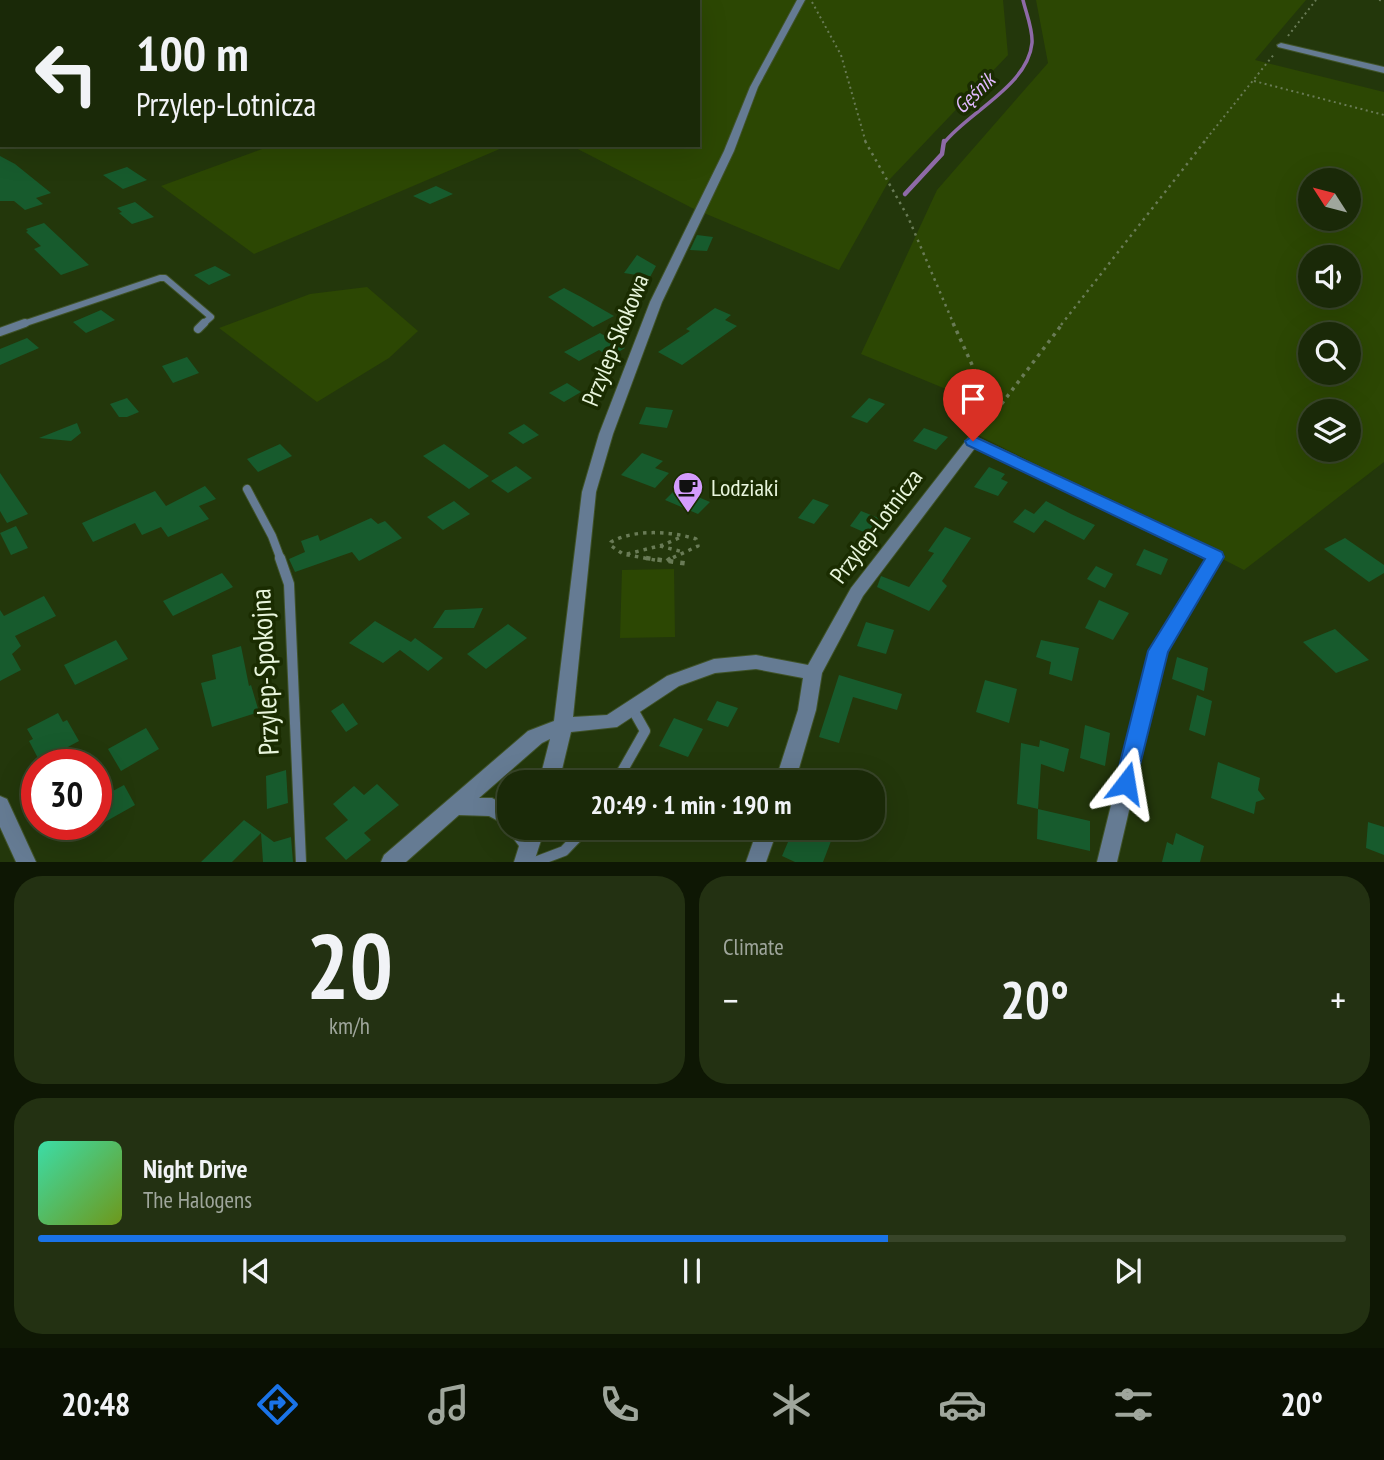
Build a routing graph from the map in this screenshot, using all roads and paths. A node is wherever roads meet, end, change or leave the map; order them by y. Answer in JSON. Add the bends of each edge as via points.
{"nodes":[{"id":1,"x":802,"y":0,"type":"edge"},
{"id":2,"x":811,"y":0,"type":"edge"},
{"id":3,"x":1316,"y":0,"type":"edge"},
{"id":4,"x":1379,"y":0,"type":"edge"},
{"id":5,"x":1384,"y":1,"type":"edge"},
{"id":6,"x":1281,"y":45,"type":"junction"},
{"id":7,"x":1384,"y":70,"type":"edge"},
{"id":8,"x":1254,"y":82,"type":"junction"},
{"id":9,"x":1384,"y":115,"type":"edge"},
{"id":10,"x":198,"y":329,"type":"dead end"},
{"id":11,"x":0,"y":332,"type":"edge"},
{"id":12,"x":994,"y":413,"type":"junction"},
{"id":13,"x":973,"y":441,"type":"junction"},
{"id":14,"x":247,"y":489,"type":"dead end"},
{"id":15,"x":684,"y":535,"type":"junction"},
{"id":16,"x":658,"y":546,"type":"junction"},
{"id":17,"x":683,"y":552,"type":"junction"},
{"id":18,"x":625,"y":554,"type":"junction"},
{"id":19,"x":667,"y":561,"type":"junction"},
{"id":20,"x":690,"y":564,"type":"dead end"},
{"id":21,"x":813,"y":673,"type":"junction"},
{"id":22,"x":632,"y":708,"type":"junction"},
{"id":23,"x":563,"y":725,"type":"junction"},
{"id":24,"x":551,"y":770,"type":"edge"},
{"id":25,"x":623,"y":770,"type":"edge"},
{"id":26,"x":789,"y":770,"type":"edge"},
{"id":27,"x":0,"y":805,"type":"edge"},
{"id":28,"x":455,"y":806,"type":"junction"},
{"id":29,"x":497,"y":810,"type":"edge"},
{"id":30,"x":575,"y":840,"type":"edge"},
{"id":31,"x":764,"y":840,"type":"edge"},
{"id":32,"x":531,"y":849,"type":"edge"},
{"id":33,"x":26,"y":862,"type":"edge"},
{"id":34,"x":301,"y":862,"type":"edge"},
{"id":35,"x":391,"y":862,"type":"edge"},
{"id":36,"x":756,"y":862,"type":"edge"},
{"id":37,"x":1107,"y":862,"type":"edge"}],
"edges":[{"from":1,"to":23,"type":"street","name":"Przylep-Skokowa","via":[[754,87],[729,151],[651,313],[606,434],[589,492]]},
{"from":2,"to":12,"type":"path","via":[[841,55],[867,148],[908,218]]},
{"from":3,"to":6,"type":"path"},
{"from":4,"to":5,"type":"path"},
{"from":6,"to":7,"type":"street"},
{"from":6,"to":8,"type":"path"},
{"from":8,"to":9,"type":"path"},
{"from":8,"to":12,"type":"path","via":[[1138,224]]},
{"from":10,"to":11,"type":"lane","via":[[211,317],[160,278]]},
{"from":12,"to":13,"type":"path"},
{"from":13,"to":21,"type":"street","name":"Przylep-Lotnicza","via":[[857,592]]},
{"from":13,"to":37,"type":"street","via":[[1215,557],[1158,651]]},
{"from":14,"to":34,"type":"lane","name":"Przylep-Spokojna","via":[[272,536],[289,584]]},
{"from":15,"to":16,"type":"path"},
{"from":15,"to":17,"type":"path","via":[[696,539],[698,546]]},
{"from":15,"to":18,"type":"path","via":[[615,538],[610,545]]},
{"from":16,"to":17,"type":"path"},
{"from":16,"to":18,"type":"path"},
{"from":17,"to":19,"type":"path"},
{"from":18,"to":19,"type":"path"},
{"from":19,"to":20,"type":"path"},
{"from":21,"to":22,"type":"street","via":[[757,662],[713,666],[673,681]]},
{"from":21,"to":26,"type":"street","name":"Przylep-Lotnicza"},
{"from":22,"to":23,"type":"street","via":[[610,722]]},
{"from":22,"to":25,"type":"lane","via":[[645,732]]},
{"from":23,"to":24,"type":"street","name":"Przylep-Skokowa"},
{"from":23,"to":28,"type":"street","via":[[535,737]]},
{"from":27,"to":33,"type":"street"},
{"from":28,"to":29,"type":"street"},
{"from":28,"to":35,"type":"street"},
{"from":30,"to":32,"type":"lane","via":[[548,860]]},
{"from":31,"to":36,"type":"street"}]}
